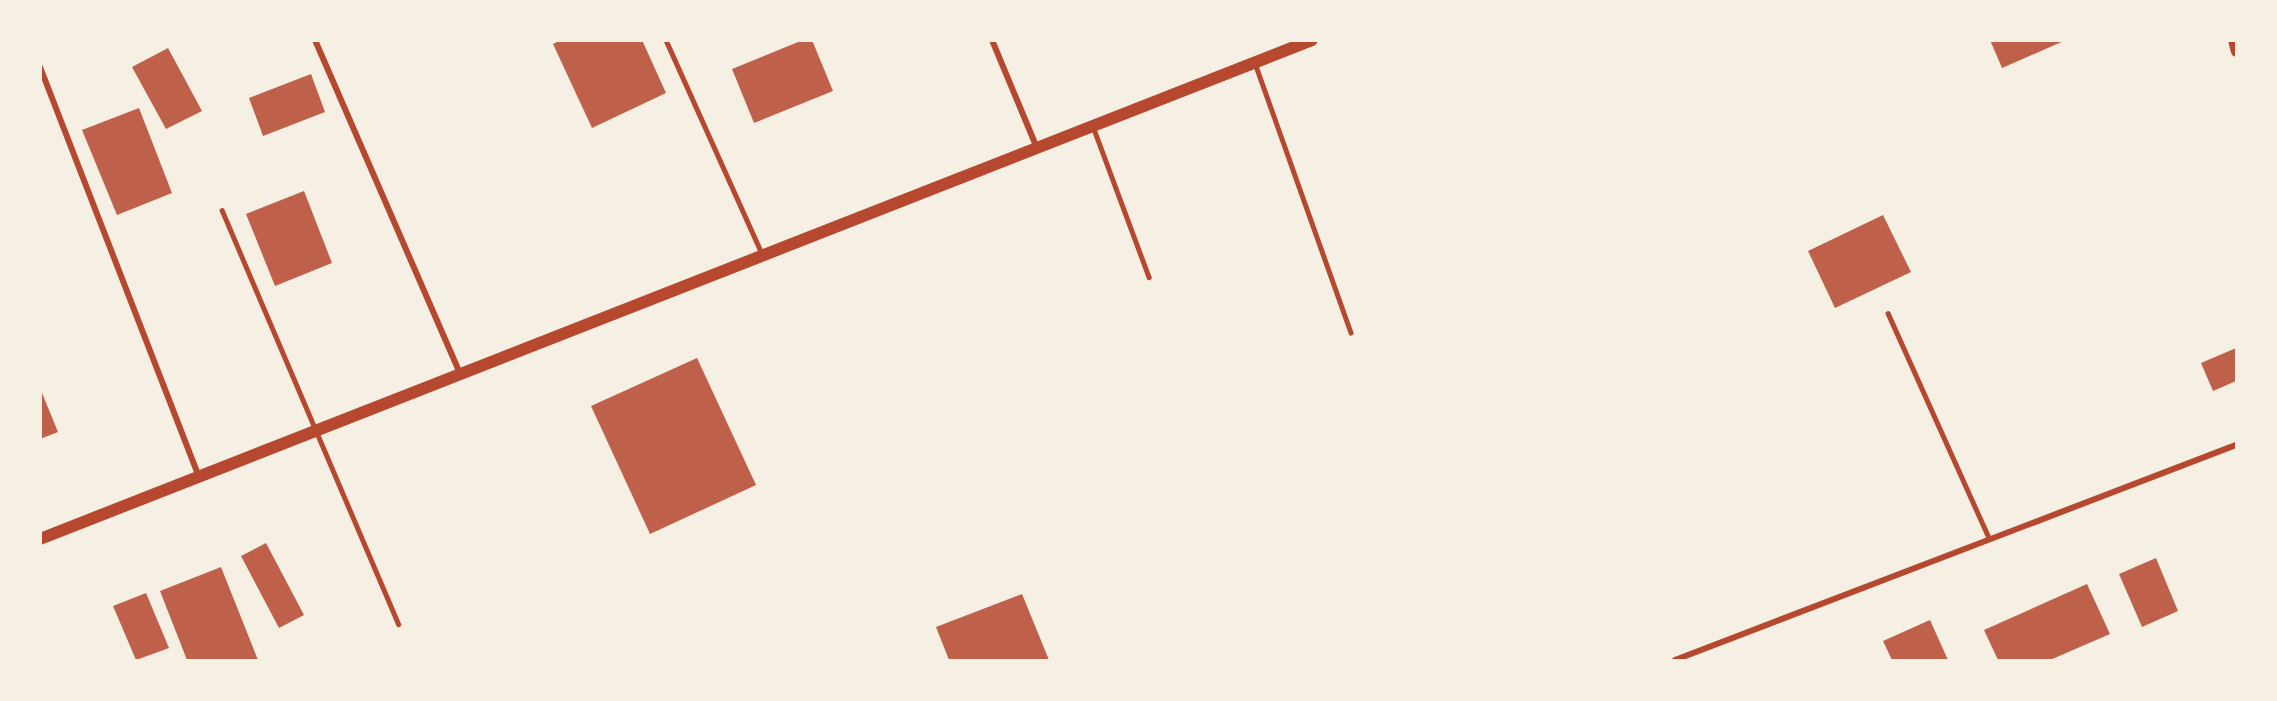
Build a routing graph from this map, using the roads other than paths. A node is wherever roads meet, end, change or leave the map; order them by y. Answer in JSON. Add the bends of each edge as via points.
{"nodes":[{"id":1,"x":315,"y":40,"type":"edge"},
{"id":2,"x":666,"y":40,"type":"edge"},
{"id":3,"x":992,"y":40,"type":"edge"},
{"id":4,"x":1312,"y":40,"type":"edge"},
{"id":5,"x":1256,"y":63,"type":"junction"},
{"id":6,"x":40,"y":67,"type":"edge"},
{"id":7,"x":1094,"y":129,"type":"junction"},
{"id":8,"x":1038,"y":151,"type":"junction"},
{"id":9,"x":222,"y":210,"type":"dead end"},
{"id":10,"x":764,"y":259,"type":"junction"},
{"id":11,"x":1149,"y":277,"type":"dead end"},
{"id":12,"x":1888,"y":313,"type":"dead end"},
{"id":13,"x":1351,"y":332,"type":"dead end"},
{"id":14,"x":460,"y":375,"type":"junction"},
{"id":15,"x":318,"y":433,"type":"junction"},
{"id":16,"x":2236,"y":445,"type":"edge"},
{"id":17,"x":199,"y":476,"type":"junction"},
{"id":18,"x":1989,"y":538,"type":"junction"},
{"id":19,"x":40,"y":539,"type":"edge"},
{"id":20,"x":399,"y":624,"type":"dead end"},
{"id":21,"x":1675,"y":660,"type":"edge"}],
"edges":[{"from":1,"to":14,"type":"street"},
{"from":2,"to":10,"type":"lane"},
{"from":3,"to":8,"type":"street"},
{"from":4,"to":5,"type":"main road"},
{"from":5,"to":7,"type":"main road"},
{"from":5,"to":13,"type":"lane"},
{"from":6,"to":17,"type":"street"},
{"from":7,"to":8,"type":"main road"},
{"from":7,"to":11,"type":"lane"},
{"from":8,"to":10,"type":"main road"},
{"from":9,"to":15,"type":"lane"},
{"from":10,"to":14,"type":"main road"},
{"from":12,"to":18,"type":"lane"},
{"from":14,"to":15,"type":"main road"},
{"from":15,"to":17,"type":"main road"},
{"from":15,"to":20,"type":"lane"},
{"from":16,"to":18,"type":"street"},
{"from":17,"to":19,"type":"main road"},
{"from":18,"to":21,"type":"street"}]}
